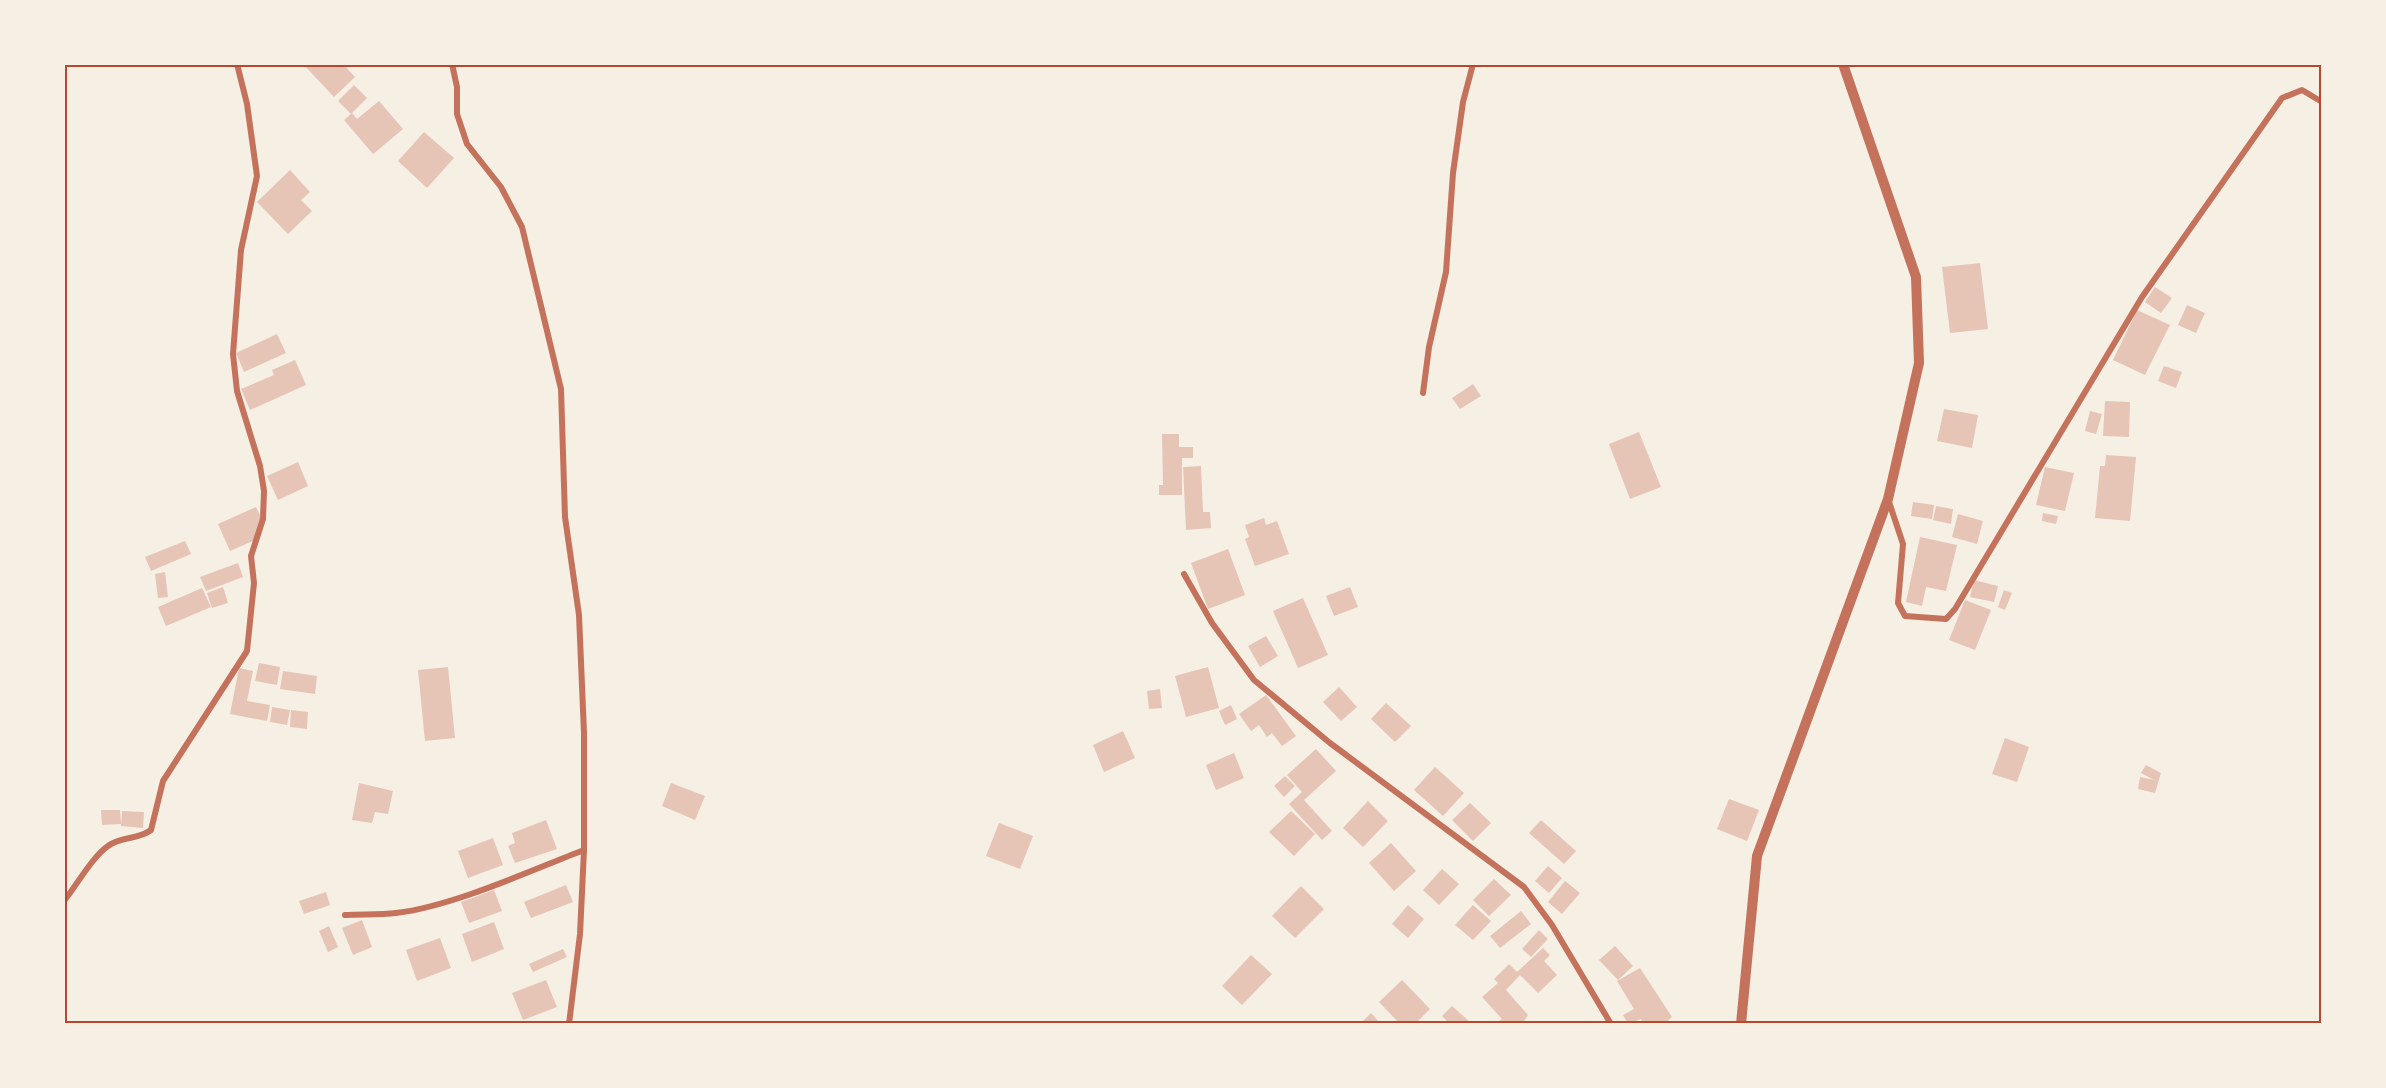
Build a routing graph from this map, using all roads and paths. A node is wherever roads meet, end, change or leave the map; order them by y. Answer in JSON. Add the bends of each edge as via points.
{"nodes":[{"id":1,"x":237,"y":64,"type":"edge"},
{"id":2,"x":452,"y":64,"type":"edge"},
{"id":3,"x":1473,"y":64,"type":"edge"},
{"id":4,"x":1843,"y":64,"type":"edge"},
{"id":5,"x":2322,"y":102,"type":"edge"},
{"id":6,"x":1423,"y":393,"type":"dead end"},
{"id":7,"x":1888,"y":499,"type":"junction"},
{"id":8,"x":1184,"y":574,"type":"dead end"},
{"id":9,"x":584,"y":849,"type":"junction"},
{"id":10,"x":64,"y":901,"type":"edge"},
{"id":11,"x":345,"y":915,"type":"dead end"},
{"id":12,"x":569,"y":1023,"type":"edge"},
{"id":13,"x":1611,"y":1023,"type":"edge"},
{"id":14,"x":1741,"y":1023,"type":"edge"}],
"edges":[{"from":1,"to":10,"type":"street","via":[[258,176],[241,250],[233,354],[237,391],[264,490],[263,519],[252,556],[254,583],[247,651],[163,781],[151,830],[106,846]]},
{"from":2,"to":9,"type":"street","via":[[457,114],[467,144],[501,188],[522,226],[561,389],[565,517],[583,676]]},
{"from":3,"to":6,"type":"street","via":[[1453,173],[1446,272]]},
{"from":4,"to":7,"type":"street","via":[[1916,277],[1919,363]]},
{"from":5,"to":7,"type":"street","via":[[2302,90],[2282,98],[2142,297],[1946,619],[1905,616],[1900,611],[1903,543]]},
{"from":7,"to":14,"type":"street","via":[[1757,856]]},
{"from":8,"to":13,"type":"street","via":[[1212,622],[1254,680],[1330,743],[1524,887]]},
{"from":9,"to":11,"type":"street","via":[[430,905],[396,913]]},
{"from":9,"to":12,"type":"street","via":[[580,934]]}]}
